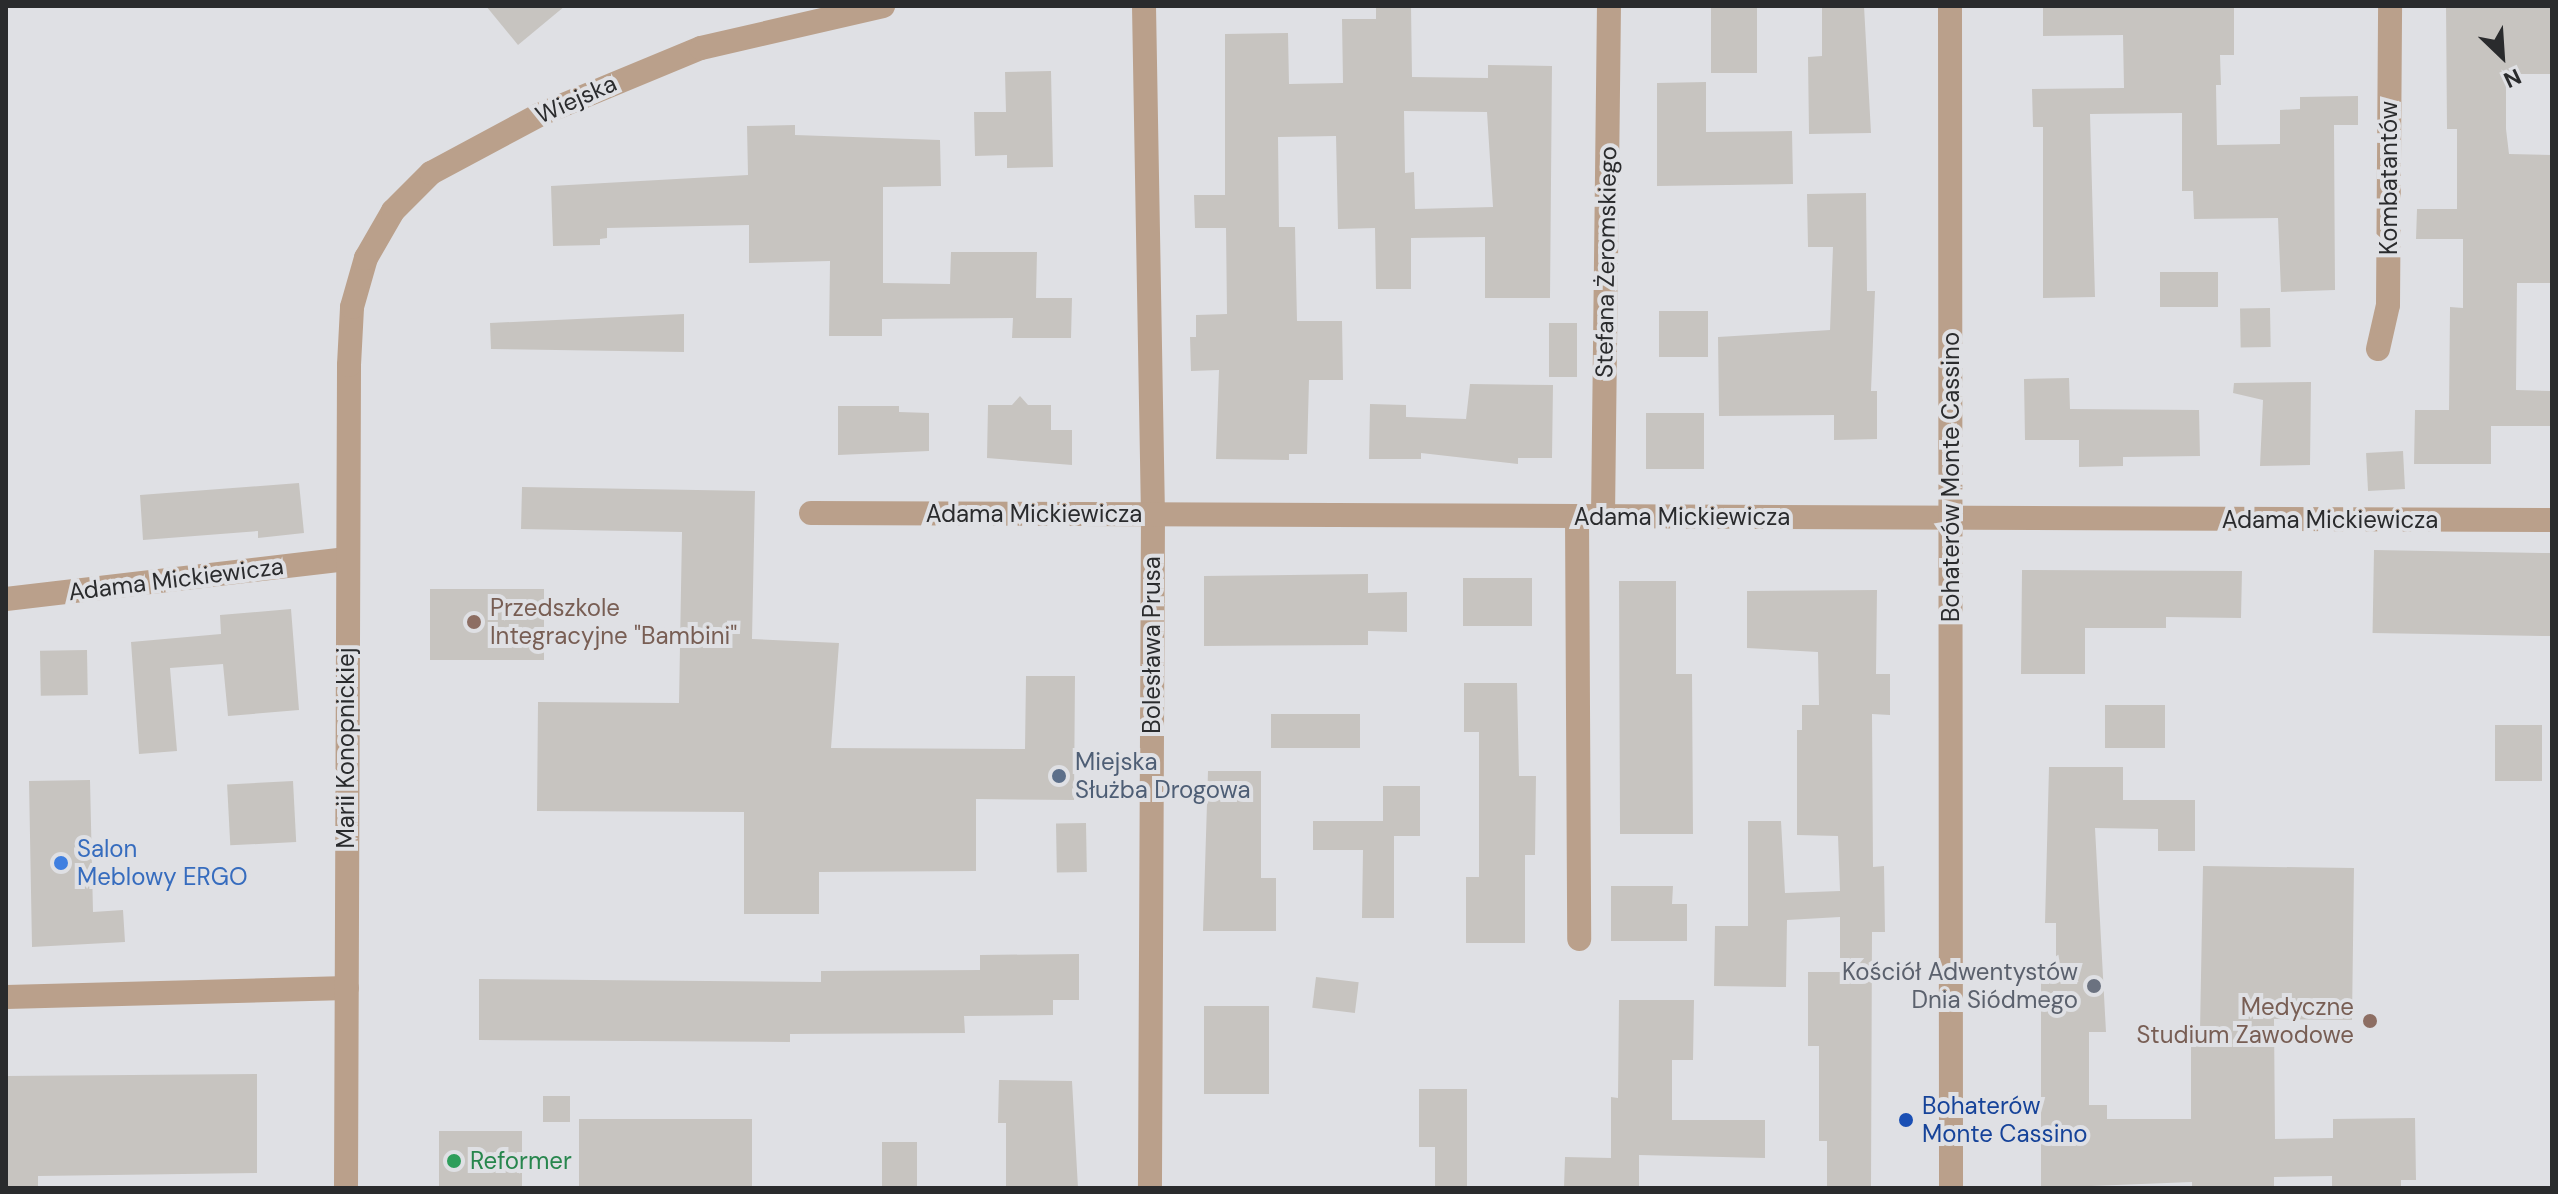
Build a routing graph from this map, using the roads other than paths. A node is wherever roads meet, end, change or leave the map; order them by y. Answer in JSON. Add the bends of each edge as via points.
{"nodes":[{"id":1,"x":883,"y":6,"type":"edge"},
{"id":2,"x":1144,"y":6,"type":"edge"},
{"id":3,"x":1609,"y":6,"type":"edge"},
{"id":4,"x":1950,"y":6,"type":"edge"},
{"id":5,"x":2390,"y":6,"type":"edge"},
{"id":6,"x":352,"y":307,"type":"joint"},
{"id":7,"x":2378,"y":349,"type":"dead end"},
{"id":8,"x":811,"y":513,"type":"dead end"},
{"id":9,"x":1153,"y":515,"type":"junction"},
{"id":10,"x":1577,"y":517,"type":"junction"},
{"id":11,"x":1603,"y":517,"type":"junction"},
{"id":12,"x":1952,"y":519,"type":"junction"},
{"id":13,"x":2552,"y":520,"type":"edge"},
{"id":14,"x":347,"y":559,"type":"junction"},
{"id":15,"x":6,"y":599,"type":"edge"},
{"id":16,"x":1579,"y":939,"type":"dead end"},
{"id":17,"x":347,"y":988,"type":"junction"},
{"id":18,"x":6,"y":997,"type":"edge"},
{"id":19,"x":346,"y":1188,"type":"edge"},
{"id":20,"x":1150,"y":1188,"type":"edge"},
{"id":21,"x":1951,"y":1188,"type":"edge"}],
"edges":[{"from":1,"to":6,"type":"street","name":"Wiejska","via":[[751,34],[644,68],[447,162],[393,211],[366,258]]},
{"from":2,"to":9,"type":"street","name":"Bolesława Prusa"},
{"from":3,"to":11,"type":"street","name":"Stefana Żeromskiego"},
{"from":4,"to":12,"type":"street","name":"Bohaterów Monte Cassino"},
{"from":5,"to":7,"type":"street","name":"Kombatantów","via":[[2388,305]]},
{"from":6,"to":14,"type":"street","name":"Marii Konopnickiej"},
{"from":8,"to":9,"type":"street","name":"Adama Mickiewicza"},
{"from":9,"to":10,"type":"street","name":"Adama Mickiewicza"},
{"from":9,"to":20,"type":"street","name":"Bolesława Prusa"},
{"from":10,"to":11,"type":"street","name":"Adama Mickiewicza"},
{"from":10,"to":16,"type":"street"},
{"from":11,"to":12,"type":"street","name":"Adama Mickiewicza"},
{"from":12,"to":13,"type":"street","name":"Adama Mickiewicza"},
{"from":12,"to":21,"type":"street","name":"Bohaterów Monte Cassino"},
{"from":14,"to":15,"type":"street","name":"Adama Mickiewicza"},
{"from":14,"to":17,"type":"street","name":"Marii Konopnickiej"},
{"from":17,"to":18,"type":"street"},
{"from":17,"to":19,"type":"street","name":"Marii Konopnickiej"}]}
